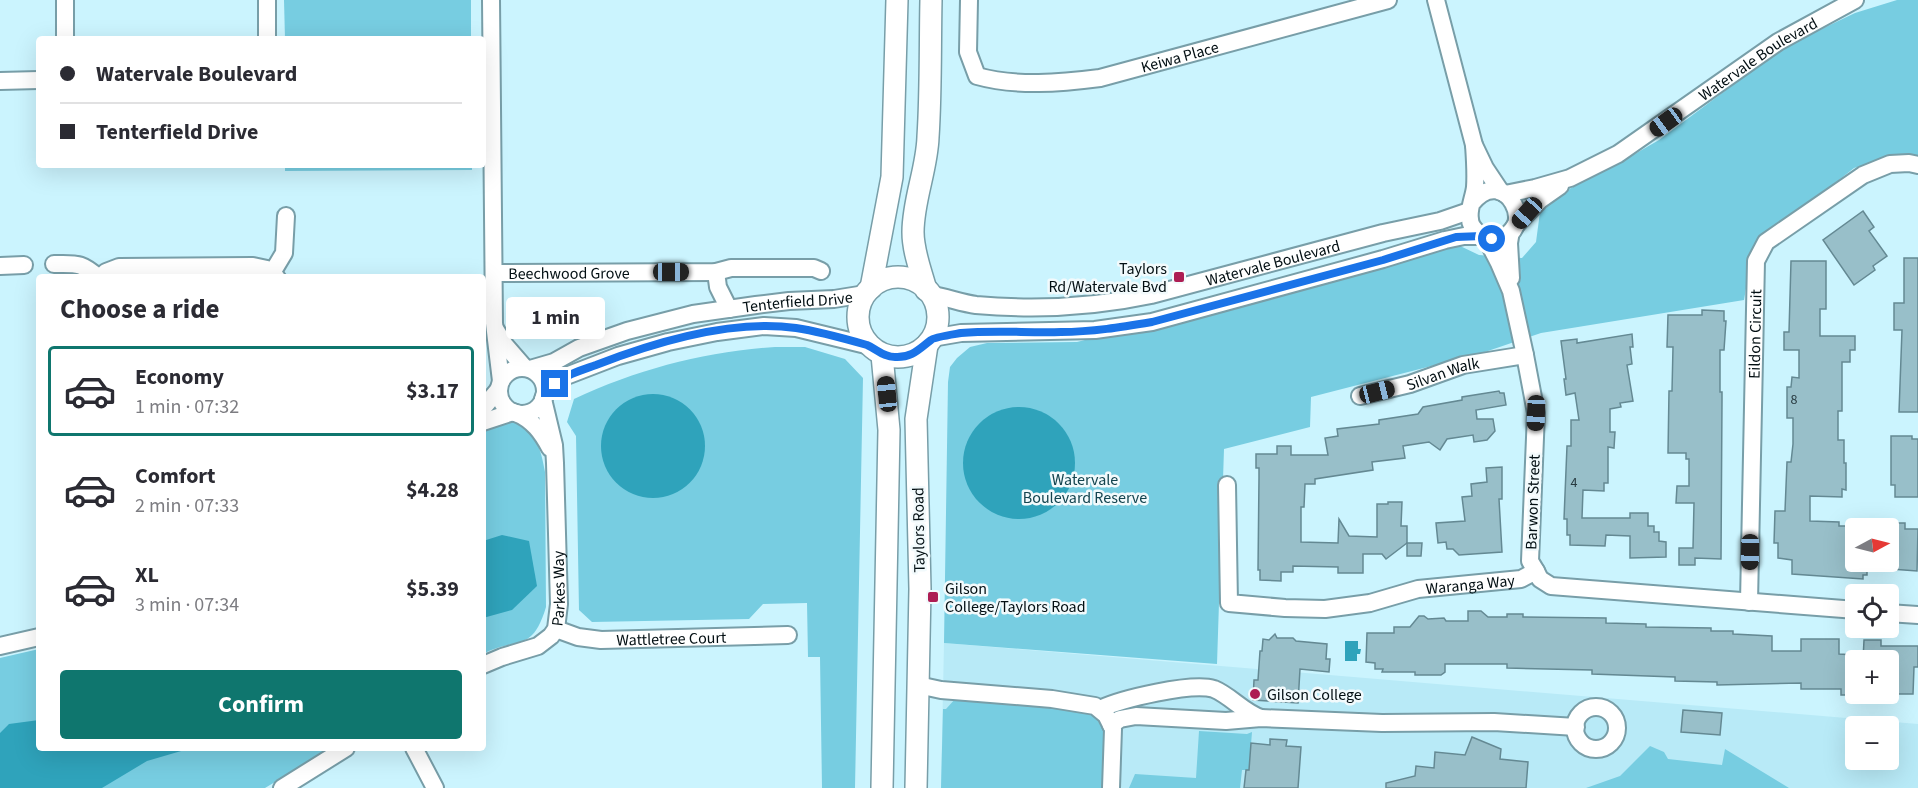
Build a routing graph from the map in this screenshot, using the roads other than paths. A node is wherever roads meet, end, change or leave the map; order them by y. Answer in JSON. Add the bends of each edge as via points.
{"nodes":[{"id":1,"x":65,"y":0,"type":"edge"},
{"id":2,"x":267,"y":0,"type":"edge"},
{"id":3,"x":491,"y":0,"type":"edge"},
{"id":4,"x":897,"y":0,"type":"edge"},
{"id":5,"x":931,"y":0,"type":"edge"},
{"id":6,"x":969,"y":0,"type":"edge"},
{"id":7,"x":1388,"y":0,"type":"edge"},
{"id":8,"x":1436,"y":0,"type":"edge"},
{"id":9,"x":1855,"y":0,"type":"edge"},
{"id":10,"x":65,"y":36,"type":"edge"},
{"id":11,"x":267,"y":36,"type":"edge"},
{"id":12,"x":36,"y":80,"type":"edge"},
{"id":13,"x":0,"y":81,"type":"edge"},
{"id":14,"x":1474,"y":145,"type":"junction"},
{"id":15,"x":1918,"y":165,"type":"edge"},
{"id":16,"x":1570,"y":178,"type":"junction"},
{"id":17,"x":1503,"y":193,"type":"junction"},
{"id":18,"x":1471,"y":207,"type":"junction"},
{"id":19,"x":286,"y":216,"type":"dead end"},
{"id":20,"x":1512,"y":229,"type":"junction"},
{"id":21,"x":1484,"y":237,"type":"junction"},
{"id":22,"x":54,"y":264,"type":"dead end"},
{"id":23,"x":24,"y":265,"type":"dead end"},
{"id":24,"x":0,"y":266,"type":"edge"},
{"id":25,"x":822,"y":271,"type":"dead end"},
{"id":26,"x":716,"y":272,"type":"junction"},
{"id":27,"x":495,"y":273,"type":"junction"},
{"id":28,"x":95,"y":274,"type":"edge"},
{"id":29,"x":105,"y":274,"type":"edge"},
{"id":30,"x":272,"y":274,"type":"edge"},
{"id":31,"x":274,"y":274,"type":"edge"},
{"id":32,"x":868,"y":291,"type":"junction"},
{"id":33,"x":1511,"y":291,"type":"junction"},
{"id":34,"x":929,"y":292,"type":"junction"},
{"id":35,"x":729,"y":309,"type":"junction"},
{"id":36,"x":494,"y":323,"type":"junction"},
{"id":37,"x":929,"y":341,"type":"junction"},
{"id":38,"x":876,"y":350,"type":"junction"},
{"id":39,"x":1525,"y":355,"type":"junction"},
{"id":40,"x":528,"y":369,"type":"junction"},
{"id":41,"x":500,"y":385,"type":"junction"},
{"id":42,"x":1360,"y":396,"type":"dead end"},
{"id":43,"x":544,"y":397,"type":"junction"},
{"id":44,"x":486,"y":404,"type":"edge"},
{"id":45,"x":515,"y":413,"type":"junction"},
{"id":46,"x":486,"y":421,"type":"edge"},
{"id":47,"x":555,"y":463,"type":"junction"},
{"id":48,"x":1227,"y":485,"type":"dead end"},
{"id":49,"x":1536,"y":571,"type":"junction"},
{"id":50,"x":1749,"y":602,"type":"junction"},
{"id":51,"x":1845,"y":609,"type":"edge"},
{"id":52,"x":1899,"y":614,"type":"edge"},
{"id":53,"x":1918,"y":615,"type":"edge"},
{"id":54,"x":556,"y":629,"type":"junction"},
{"id":55,"x":788,"y":635,"type":"dead end"},
{"id":56,"x":36,"y":638,"type":"edge"},
{"id":57,"x":0,"y":646,"type":"edge"},
{"id":58,"x":486,"y":664,"type":"edge"},
{"id":59,"x":918,"y":685,"type":"junction"},
{"id":60,"x":1100,"y":709,"type":"junction"},
{"id":61,"x":1261,"y":718,"type":"junction"},
{"id":62,"x":1111,"y":725,"type":"junction"},
{"id":63,"x":1576,"y":727,"type":"dead end"},
{"id":64,"x":883,"y":743,"type":"junction"},
{"id":65,"x":341,"y":751,"type":"edge"},
{"id":66,"x":416,"y":751,"type":"edge"},
{"id":67,"x":282,"y":788,"type":"edge"},
{"id":68,"x":435,"y":788,"type":"edge"},
{"id":69,"x":882,"y":788,"type":"edge"},
{"id":70,"x":916,"y":788,"type":"edge"},
{"id":71,"x":1111,"y":788,"type":"edge"}],
"edges":[{"from":1,"to":10,"type":"street"},
{"from":2,"to":11,"type":"street"},
{"from":3,"to":27,"type":"street"},
{"from":4,"to":32,"type":"main road","via":[[892,177]]},
{"from":5,"to":34,"type":"main road","via":[[928,138],[913,234]]},
{"from":6,"to":7,"type":"street","name":"Keiwa Place","via":[[968,52],[977,76],[993,80],[1070,81],[1100,78]]},
{"from":8,"to":14,"type":"street"},
{"from":9,"to":16,"type":"street","name":"Watervale Boulevard","via":[[1778,42],[1618,154]]},
{"from":12,"to":13,"type":"street"},
{"from":14,"to":17,"type":"street"},
{"from":14,"to":18,"type":"street","via":[[1475,189]]},
{"from":15,"to":50,"type":"street","name":"Eildon Circuit","via":[[1890,164],[1863,174],[1766,242],[1756,261]]},
{"from":16,"to":17,"type":"street","name":"Watervale Boulevard"},
{"from":16,"to":20,"type":"street","name":"Watervale Boulevard","via":[[1540,200]]},
{"from":17,"to":18,"type":"street","via":[[1484,192]]},
{"from":17,"to":20,"type":"street","via":[[1515,205],[1517,220]]},
{"from":18,"to":21,"type":"street","via":[[1472,226]]},
{"from":18,"to":34,"type":"street","name":"Watervale Boulevard","via":[[1440,221],[1383,232],[1119,302],[977,305]]},
{"from":19,"to":31,"type":"street","via":[[284,254]]},
{"from":20,"to":21,"type":"street","via":[[1499,238]]},
{"from":20,"to":33,"type":"street","name":"Barwon Street"},
{"from":21,"to":33,"type":"street","name":"Barwon Street"},
{"from":21,"to":37,"type":"street","name":"Watervale Boulevard","via":[[1445,240],[1152,322],[1062,332],[961,333]]},
{"from":22,"to":28,"type":"street","via":[[78,264]]},
{"from":23,"to":24,"type":"street"},
{"from":25,"to":26,"type":"street","name":"Beechwood Grove","via":[[730,268]]},
{"from":26,"to":27,"type":"street","name":"Beechwood Grove"},
{"from":26,"to":35,"type":"street","name":"Tenterfield Drive","via":[[718,287]]},
{"from":27,"to":36,"type":"street"},
{"from":29,"to":30,"type":"street","via":[[128,267],[253,266]]},
{"from":32,"to":34,"type":"main road","via":[[881,281],[905,278]]},
{"from":32,"to":35,"type":"street","name":"Tenterfield Drive","via":[[840,298]]},
{"from":32,"to":38,"type":"main road","via":[[860,304],[858,327]]},
{"from":33,"to":39,"type":"street","name":"Barwon Street"},
{"from":34,"to":37,"type":"main road","via":[[937,321]]},
{"from":35,"to":40,"type":"street","name":"Tenterfield Drive","via":[[627,331],[579,348],[554,363]]},
{"from":36,"to":40,"type":"street","via":[[500,338]]},
{"from":36,"to":41,"type":"street"},
{"from":37,"to":38,"type":"main road","via":[[906,357]]},
{"from":37,"to":59,"type":"main road","name":"Taylors Road","via":[[916,419]]},
{"from":38,"to":43,"type":"street","name":"Tenterfield Drive","via":[[796,328],[729,330],[618,356],[561,378]]},
{"from":38,"to":64,"type":"main road","name":"Taylors Road","via":[[889,430]]},
{"from":39,"to":42,"type":"street","name":"Silvan Walk","via":[[1463,365]]},
{"from":39,"to":49,"type":"street","name":"Barwon Street","via":[[1536,413],[1530,561]]},
{"from":40,"to":41,"type":"street","via":[[511,370]]},
{"from":40,"to":43,"type":"street","via":[[536,372],[543,383]]},
{"from":41,"to":44,"type":"street"},
{"from":41,"to":45,"type":"street","via":[[502,403]]},
{"from":43,"to":45,"type":"street","via":[[530,412]]},
{"from":43,"to":47,"type":"street","name":"Parkes Way"},
{"from":45,"to":46,"type":"street"},
{"from":45,"to":47,"type":"street","name":"Parkes Way","via":[[542,434]]},
{"from":47,"to":54,"type":"street","name":"Parkes Way"},
{"from":48,"to":49,"type":"street","name":"Waranga Way","via":[[1229,603],[1325,609],[1370,603],[1418,589],[1521,579]]},
{"from":49,"to":50,"type":"street","name":"Waranga Way","via":[[1551,586]]},
{"from":50,"to":51,"type":"street","name":"Waranga Way"},
{"from":52,"to":53,"type":"street"},
{"from":54,"to":55,"type":"street","name":"Wattletree Court","via":[[601,640]]},
{"from":54,"to":58,"type":"street","name":"Parkes Way","via":[[538,646]]},
{"from":56,"to":57,"type":"street"},
{"from":59,"to":60,"type":"street","via":[[1087,703]]},
{"from":59,"to":64,"type":"main road","via":[[909,686],[895,698]]},
{"from":59,"to":70,"type":"main road","name":"Taylors Road"},
{"from":60,"to":61,"type":"street","via":[[1133,698],[1208,688]]},
{"from":60,"to":62,"type":"street"},
{"from":61,"to":62,"type":"street","via":[[1226,721],[1136,716]]},
{"from":61,"to":63,"type":"street"},
{"from":62,"to":71,"type":"street"},
{"from":64,"to":69,"type":"main road","name":"Taylors Road"},
{"from":65,"to":67,"type":"street"},
{"from":66,"to":68,"type":"street"}]}
